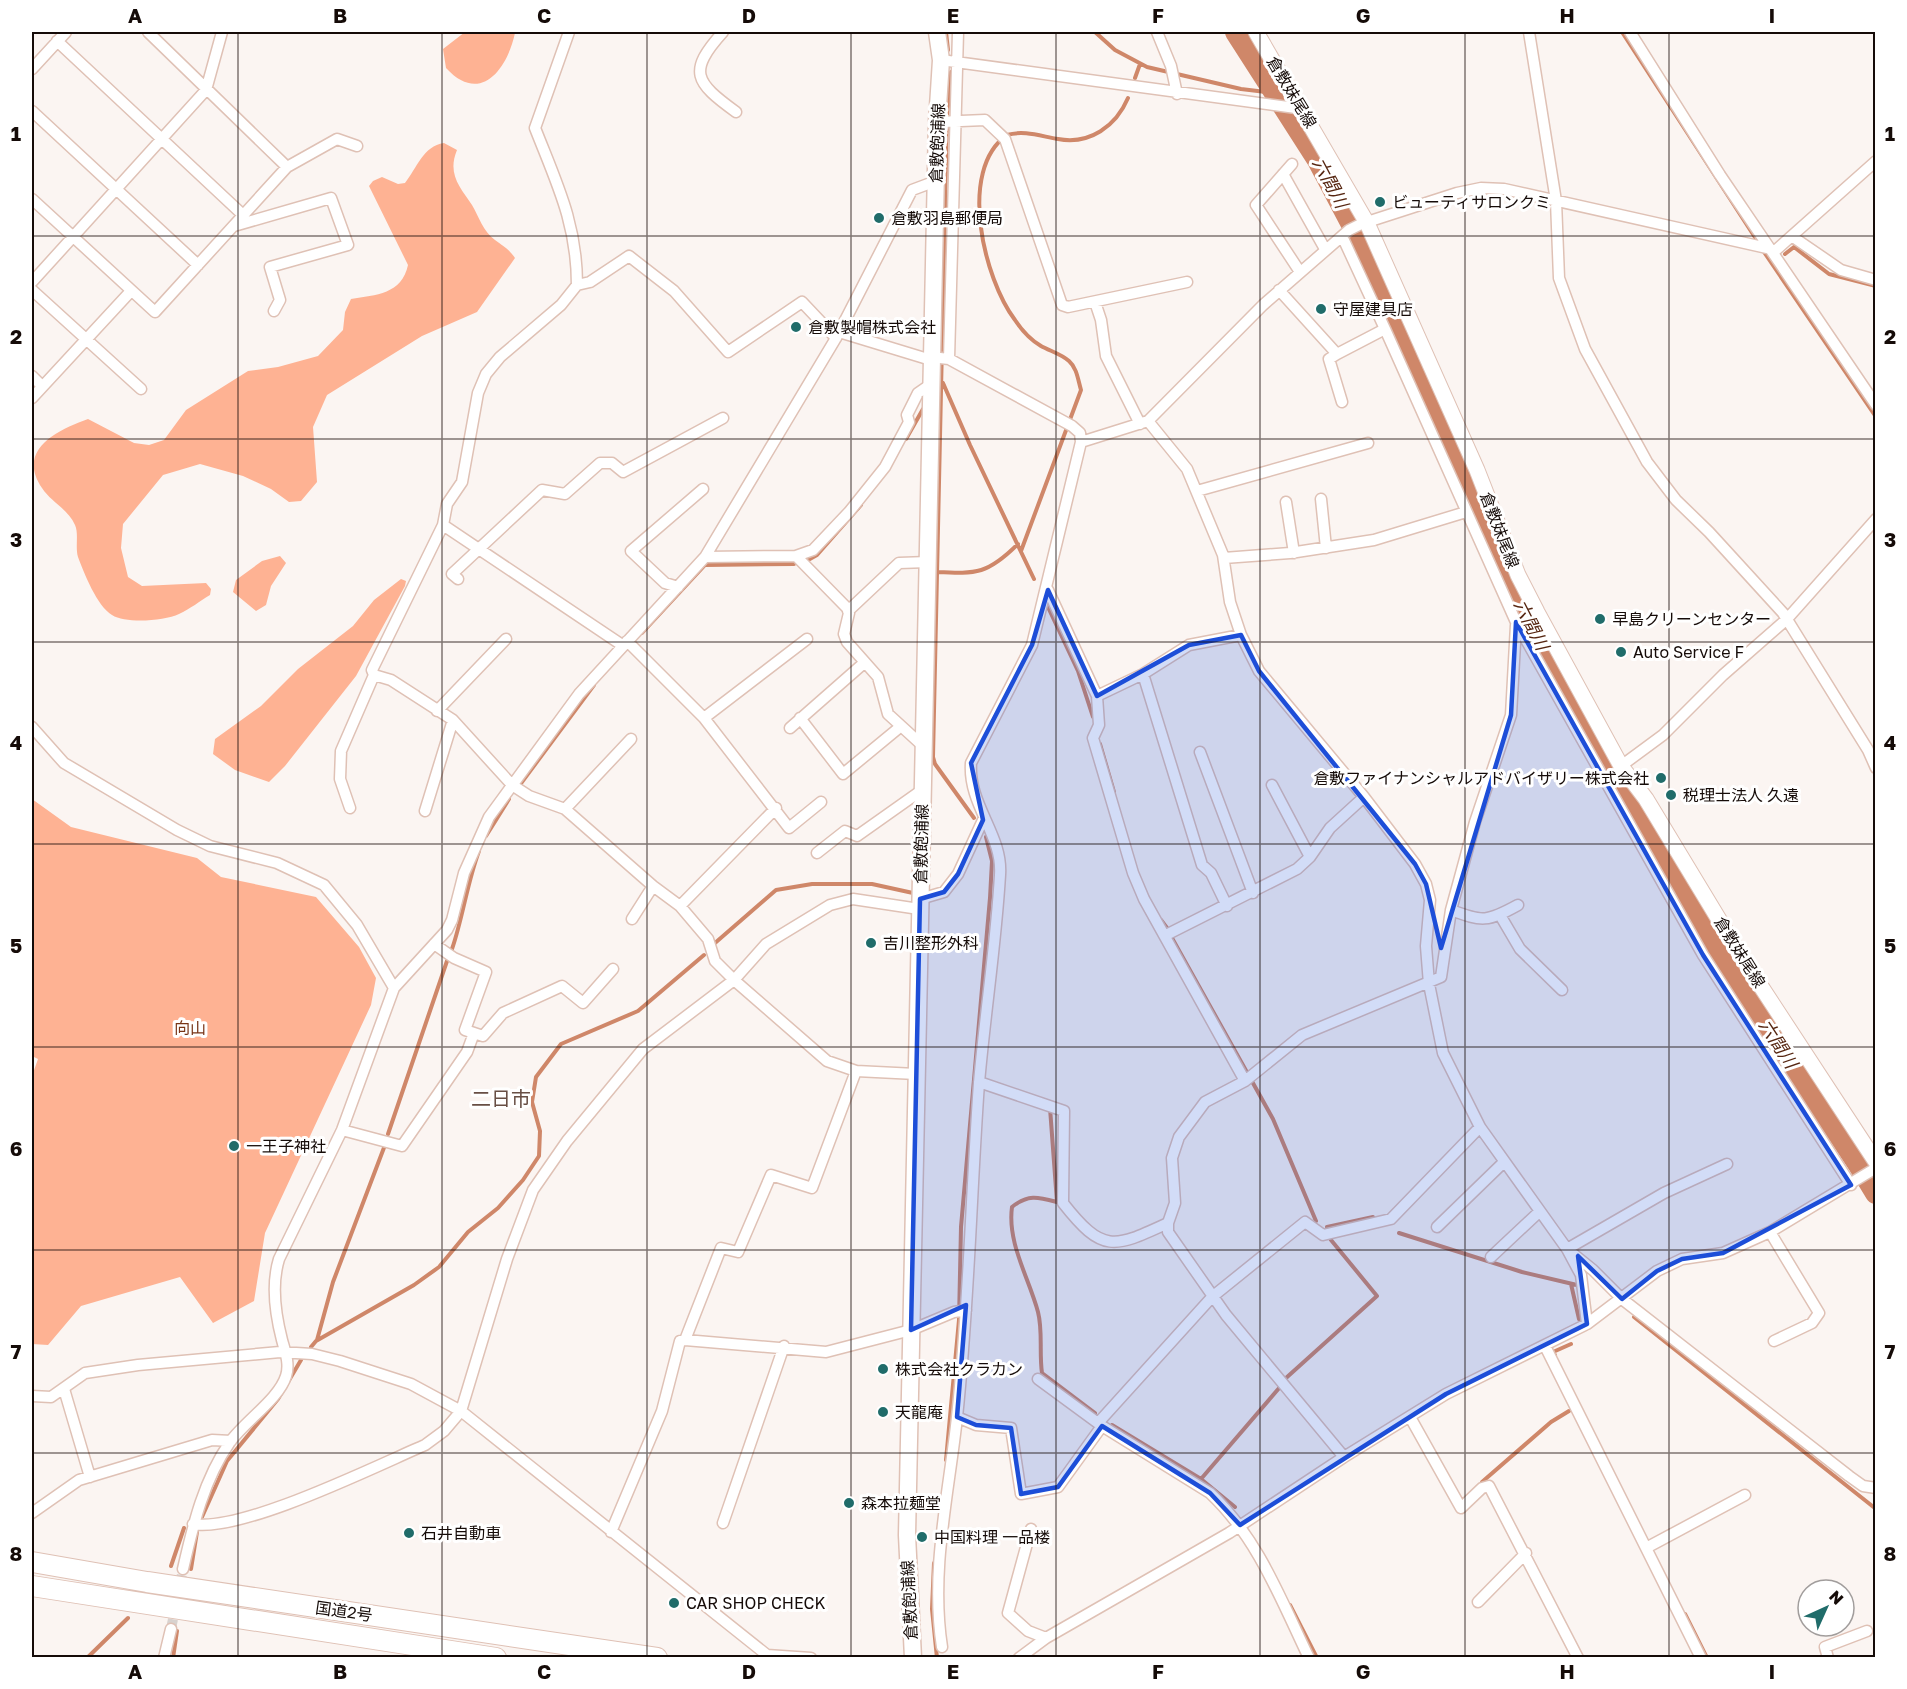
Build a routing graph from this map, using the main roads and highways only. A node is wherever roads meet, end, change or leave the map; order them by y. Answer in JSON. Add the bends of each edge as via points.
{"nodes":[{"id":1,"x":937,"y":32,"type":"edge"},
{"id":2,"x":1256,"y":32,"type":"edge"},
{"id":3,"x":1874,"y":1167,"type":"edge"},
{"id":4,"x":32,"y":1562,"type":"edge"},
{"id":5,"x":32,"y":1586,"type":"edge"},
{"id":6,"x":496,"y":1658,"type":"edge"},
{"id":7,"x":657,"y":1658,"type":"edge"},
{"id":8,"x":913,"y":1658,"type":"edge"}],
"edges":[{"from":1,"to":8,"type":"main road","name":"倉敷飽浦線","via":[[949,62],[946,123],[936,181],[939,358],[931,384],[919,904],[906,1535]]},
{"from":2,"to":3,"type":"main road","name":"倉敷妹尾線","via":[[1364,223],[1477,471],[1534,614],[1621,766],[1646,799]]},
{"from":4,"to":7,"type":"highway","name":"国道2号"},
{"from":5,"to":6,"type":"highway","name":"国道2号"}]}
